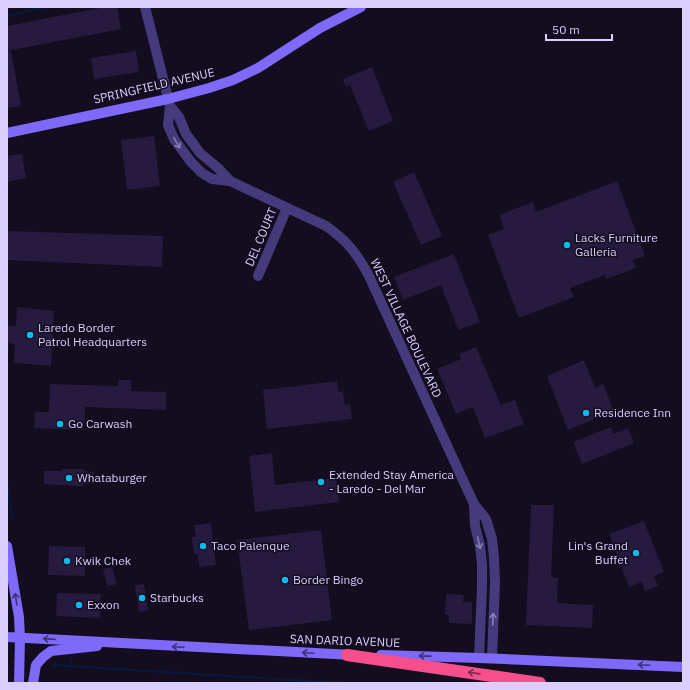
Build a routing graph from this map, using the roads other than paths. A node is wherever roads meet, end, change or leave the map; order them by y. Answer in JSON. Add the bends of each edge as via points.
{"nodes":[{"id":1,"x":145,"y":7,"type":"edge"},
{"id":2,"x":361,"y":7,"type":"edge"},
{"id":3,"x":169,"y":102,"type":"junction"},
{"id":4,"x":7,"y":132,"type":"edge"},
{"id":5,"x":287,"y":208,"type":"junction"},
{"id":6,"x":258,"y":276,"type":"dead end"},
{"id":7,"x":474,"y":504,"type":"junction"},
{"id":8,"x":7,"y":546,"type":"edge"},
{"id":9,"x":7,"y":637,"type":"edge"},
{"id":10,"x":20,"y":638,"type":"junction"},
{"id":11,"x":116,"y":644,"type":"junction"},
{"id":12,"x":347,"y":655,"type":"junction"},
{"id":13,"x":479,"y":658,"type":"junction"},
{"id":14,"x":492,"y":658,"type":"junction"},
{"id":15,"x":683,"y":667,"type":"edge"},
{"id":16,"x":19,"y":683,"type":"edge"},
{"id":17,"x":32,"y":683,"type":"edge"},
{"id":18,"x":540,"y":683,"type":"edge"}],
"edges":[{"from":1,"to":3,"type":"street","name":"WEST VILLAGE BOULEVARD"},
{"from":2,"to":3,"type":"main road","name":"SPRINGFIELD AVENUE","via":[[320,28],[258,68],[233,80]]},
{"from":3,"to":4,"type":"main road","name":"SPRINGFIELD AVENUE"},
{"from":3,"to":5,"type":"street","name":"WEST VILLAGE BOULEVARD","via":[[168,125],[174,139],[190,162],[202,173],[212,179],[230,181]]},
{"from":5,"to":6,"type":"street","name":"DEL COURT"},
{"from":5,"to":7,"type":"street","name":"WEST VILLAGE BOULEVARD","via":[[326,226],[350,246],[359,258]]},
{"from":7,"to":13,"type":"street","name":"WEST VILLAGE BOULEVARD","one_way":true,"via":[[482,571]]},
{"from":14,"to":7,"type":"street","name":"WEST VILLAGE BOULEVARD","one_way":true,"via":[[495,583],[492,539],[486,519]]},
{"from":10,"to":8,"type":"main road","one_way":true},
{"from":9,"to":10,"type":"main road","name":"SAN DARIO AVENUE"},
{"from":11,"to":10,"type":"main road","name":"SAN DARIO AVENUE","one_way":true},
{"from":10,"to":16,"type":"main road"},
{"from":12,"to":11,"type":"main road","name":"SAN DARIO AVENUE","one_way":true},
{"from":11,"to":17,"type":"main road","via":[[51,651],[36,665]]},
{"from":13,"to":12,"type":"main road","name":"SAN DARIO AVENUE","one_way":true},
{"from":18,"to":12,"type":"highway","one_way":true},
{"from":13,"to":14,"type":"main road","name":"SAN DARIO AVENUE"},
{"from":15,"to":14,"type":"main road","name":"SAN DARIO AVENUE","one_way":true}]}
